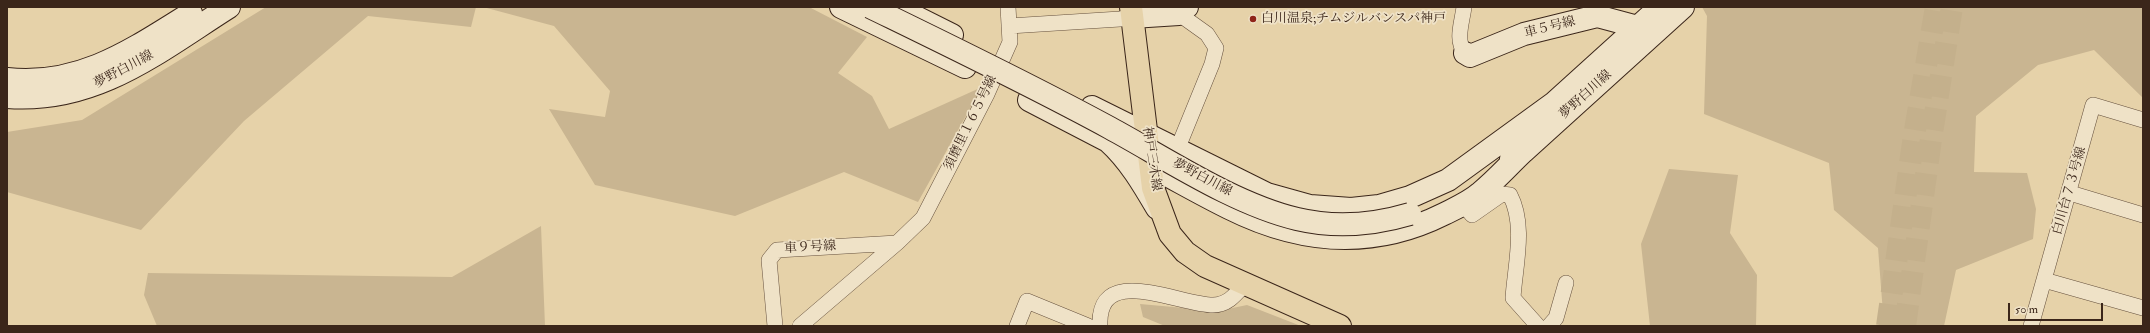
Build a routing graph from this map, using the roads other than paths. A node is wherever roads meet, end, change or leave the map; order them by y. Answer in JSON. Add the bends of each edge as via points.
{"nodes":[{"id":1,"x":200,"y":7,"type":"edge"},
{"id":2,"x":229,"y":7,"type":"edge"},
{"id":3,"x":841,"y":7,"type":"edge"},
{"id":4,"x":870,"y":7,"type":"edge"},
{"id":5,"x":896,"y":7,"type":"edge"},
{"id":6,"x":1008,"y":7,"type":"edge"},
{"id":7,"x":1464,"y":7,"type":"edge"},
{"id":8,"x":1660,"y":7,"type":"edge"},
{"id":9,"x":1683,"y":7,"type":"edge"},
{"id":10,"x":1183,"y":10,"type":"edge"},
{"id":11,"x":1131,"y":12,"type":"edge"},
{"id":12,"x":1009,"y":26,"type":"junction"},
{"id":13,"x":1638,"y":27,"type":"junction"},
{"id":14,"x":1465,"y":53,"type":"joint"},
{"id":15,"x":7,"y":79,"type":"edge"},
{"id":16,"x":7,"y":97,"type":"edge"},
{"id":17,"x":1554,"y":103,"type":"junction"},
{"id":18,"x":2143,"y":120,"type":"edge"},
{"id":19,"x":1146,"y":134,"type":"junction"},
{"id":20,"x":1177,"y":150,"type":"junction"},
{"id":21,"x":1119,"y":151,"type":"junction"},
{"id":22,"x":1524,"y":151,"type":"junction"},
{"id":23,"x":1150,"y":165,"type":"junction"},
{"id":24,"x":1482,"y":175,"type":"junction"},
{"id":25,"x":2070,"y":193,"type":"junction"},
{"id":26,"x":1463,"y":204,"type":"junction"},
{"id":27,"x":2143,"y":215,"type":"edge"},
{"id":28,"x":1163,"y":217,"type":"junction"},
{"id":29,"x":897,"y":243,"type":"junction"},
{"id":30,"x":2044,"y":280,"type":"junction"},
{"id":31,"x":1566,"y":283,"type":"dead end"},
{"id":32,"x":1245,"y":284,"type":"junction"},
{"id":33,"x":2143,"y":308,"type":"edge"},
{"id":34,"x":775,"y":326,"type":"edge"},
{"id":35,"x":800,"y":326,"type":"edge"},
{"id":36,"x":1017,"y":326,"type":"edge"},
{"id":37,"x":1088,"y":326,"type":"edge"},
{"id":38,"x":1100,"y":326,"type":"edge"},
{"id":39,"x":1340,"y":326,"type":"edge"},
{"id":40,"x":1538,"y":326,"type":"edge"},
{"id":41,"x":1549,"y":326,"type":"edge"},
{"id":42,"x":2031,"y":326,"type":"edge"}],
"edges":[{"from":1,"to":15,"type":"street","name":"夢野白川線","via":[[128,52],[76,74],[23,81]]},
{"from":2,"to":16,"type":"street","name":"夢野白川線","via":[[127,71],[96,85],[62,96]]},
{"from":3,"to":21,"type":"street","via":[[1029,100],[1108,141]]},
{"from":4,"to":24,"type":"street","name":"夢野白川線","bridge":true,"via":[[1066,105],[1257,206],[1296,219],[1332,224],[1363,224],[1410,214],[1447,198]]},
{"from":5,"to":19,"type":"street"},
{"from":6,"to":12,"type":"street","name":"須磨里１６５号線"},
{"from":7,"to":14,"type":"street","via":[[1459,40],[1460,47]]},
{"from":8,"to":13,"type":"street","name":"夢野白川線"},
{"from":9,"to":22,"type":"street","name":"夢野白川線"},
{"from":10,"to":11,"type":"street"},
{"from":10,"to":20,"type":"street","via":[[1207,34],[1216,48]]},
{"from":11,"to":12,"type":"street","via":[[1120,19]]},
{"from":11,"to":19,"type":"main road","name":"神戸三木線"},
{"from":12,"to":29,"type":"street","name":"須磨里１６５号線","via":[[1010,42],[987,94],[923,218]]},
{"from":13,"to":14,"type":"street","name":"車５号線","via":[[1597,16],[1524,34],[1470,56]]},
{"from":13,"to":17,"type":"street","name":"夢野白川線"},
{"from":17,"to":20,"type":"street","via":[[1448,180],[1410,197],[1379,206],[1332,209],[1281,199]]},
{"from":17,"to":24,"type":"street","name":"夢野白川線"},
{"from":18,"to":25,"type":"street","name":"白川台７３号線","via":[[2093,105]]},
{"from":19,"to":20,"type":"street"},
{"from":19,"to":23,"type":"main road","name":"神戸三木線"},
{"from":21,"to":23,"type":"street"},
{"from":21,"to":28,"type":"street"},
{"from":22,"to":24,"type":"street","name":"夢野白川線"},
{"from":22,"to":26,"type":"street","via":[[1480,194]]},
{"from":23,"to":26,"type":"street","via":[[1229,208],[1300,234],[1359,238],[1388,235],[1422,225]]},
{"from":23,"to":28,"type":"main road","name":"神戸三木線","via":[[1153,188]]},
{"from":25,"to":27,"type":"street"},
{"from":25,"to":30,"type":"street","name":"白川台７３号線"},
{"from":26,"to":40,"type":"street","via":[[1472,215],[1502,194],[1510,195],[1517,208],[1518,234],[1513,298]]},
{"from":28,"to":32,"type":"main road","name":"神戸三木線","via":[[1170,234],[1185,252],[1205,266]]},
{"from":29,"to":34,"type":"street","name":"車９号線","via":[[777,250],[769,260]]},
{"from":29,"to":35,"type":"street"},
{"from":30,"to":33,"type":"street"},
{"from":30,"to":42,"type":"street","name":"白川台７３号線"},
{"from":31,"to":41,"type":"street","via":[[1556,318]]},
{"from":32,"to":38,"type":"street","via":[[1228,301],[1213,305],[1141,291],[1122,292],[1106,300],[1099,312]]},
{"from":32,"to":39,"type":"main road","name":"神戸三木線"},
{"from":36,"to":37,"type":"street","via":[[1027,301]]}]}
